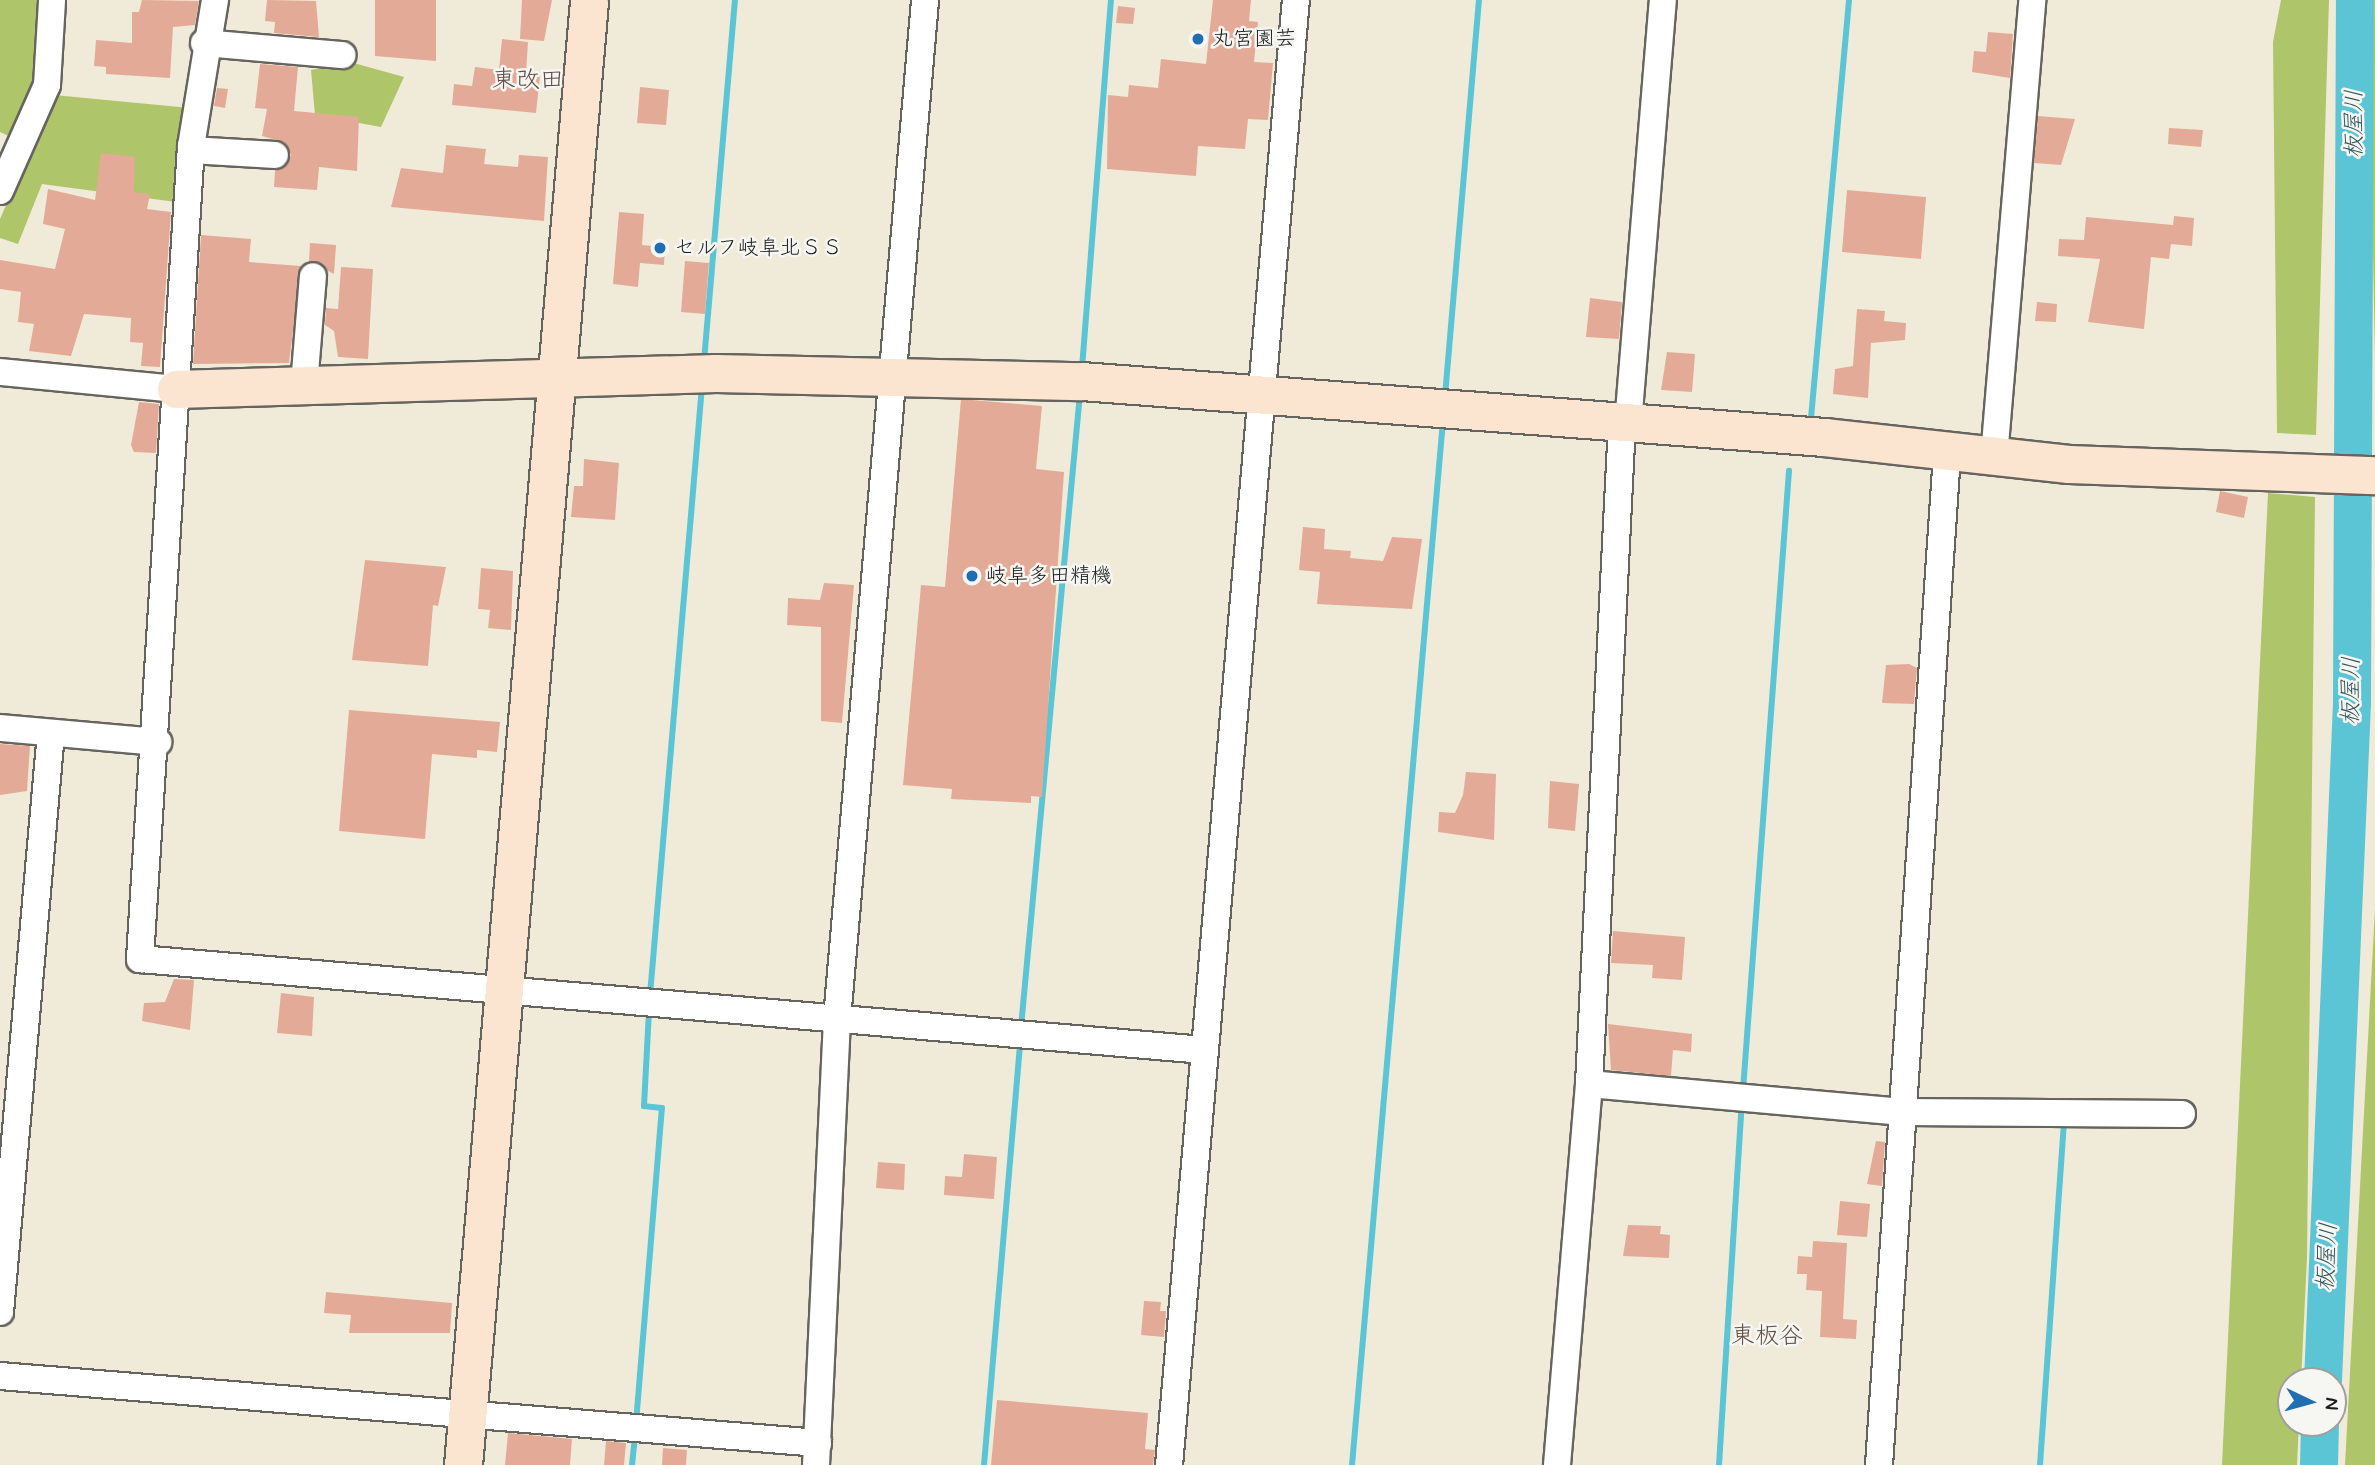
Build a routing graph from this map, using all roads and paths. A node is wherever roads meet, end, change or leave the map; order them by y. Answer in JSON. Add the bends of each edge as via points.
{"nodes":[{"id":1,"x":52,"y":0,"type":"edge"},
{"id":2,"x":215,"y":0,"type":"edge"},
{"id":3,"x":589,"y":0,"type":"edge"},
{"id":4,"x":925,"y":0,"type":"edge"},
{"id":5,"x":1296,"y":0,"type":"edge"},
{"id":6,"x":1663,"y":0,"type":"edge"},
{"id":7,"x":2032,"y":0,"type":"edge"},
{"id":8,"x":204,"y":43,"type":"junction"},
{"id":9,"x":342,"y":55,"type":"dead end"},
{"id":10,"x":191,"y":150,"type":"junction"},
{"id":11,"x":275,"y":155,"type":"dead end"},
{"id":12,"x":0,"y":191,"type":"edge"},
{"id":13,"x":313,"y":276,"type":"dead end"},
{"id":14,"x":0,"y":372,"type":"edge"},
{"id":15,"x":556,"y":376,"type":"junction"},
{"id":16,"x":890,"y":378,"type":"junction"},
{"id":17,"x":304,"y":385,"type":"junction"},
{"id":18,"x":176,"y":389,"type":"junction"},
{"id":19,"x":1260,"y":398,"type":"junction"},
{"id":20,"x":1625,"y":424,"type":"junction"},
{"id":21,"x":1947,"y":455,"type":"junction"},
{"id":22,"x":1994,"y":457,"type":"junction"},
{"id":23,"x":2375,"y":475,"type":"edge"},
{"id":24,"x":0,"y":728,"type":"edge"},
{"id":25,"x":51,"y":733,"type":"junction"},
{"id":26,"x":158,"y":742,"type":"junction"},
{"id":27,"x":504,"y":992,"type":"junction"},
{"id":28,"x":836,"y":1019,"type":"junction"},
{"id":29,"x":1203,"y":1049,"type":"junction"},
{"id":30,"x":1589,"y":1084,"type":"junction"},
{"id":31,"x":1903,"y":1112,"type":"junction"},
{"id":32,"x":2182,"y":1114,"type":"dead end"},
{"id":33,"x":0,"y":1312,"type":"edge"},
{"id":34,"x":0,"y":1376,"type":"edge"},
{"id":35,"x":468,"y":1412,"type":"junction"},
{"id":36,"x":817,"y":1454,"type":"edge"},
{"id":37,"x":463,"y":1465,"type":"edge"},
{"id":38,"x":1169,"y":1465,"type":"edge"},
{"id":39,"x":1557,"y":1465,"type":"edge"},
{"id":40,"x":1879,"y":1465,"type":"edge"}],
"edges":[{"from":1,"to":12,"type":"street","via":[[47,85]]},
{"from":2,"to":8,"type":"street"},
{"from":3,"to":15,"type":"street"},
{"from":4,"to":16,"type":"street"},
{"from":5,"to":19,"type":"street"},
{"from":6,"to":20,"type":"street"},
{"from":7,"to":22,"type":"street"},
{"from":8,"to":9,"type":"street"},
{"from":8,"to":10,"type":"street"},
{"from":10,"to":11,"type":"street"},
{"from":10,"to":18,"type":"street"},
{"from":13,"to":17,"type":"street"},
{"from":14,"to":18,"type":"street"},
{"from":15,"to":16,"type":"street"},
{"from":15,"to":17,"type":"street"},
{"from":15,"to":27,"type":"street"},
{"from":16,"to":19,"type":"street","via":[[1081,381]]},
{"from":16,"to":28,"type":"street"},
{"from":17,"to":18,"type":"street"},
{"from":18,"to":26,"type":"street"},
{"from":19,"to":20,"type":"street"},
{"from":19,"to":29,"type":"street"},
{"from":20,"to":21,"type":"street","via":[[1824,437]]},
{"from":20,"to":30,"type":"street"},
{"from":21,"to":22,"type":"street"},
{"from":21,"to":31,"type":"street"},
{"from":22,"to":23,"type":"street"},
{"from":24,"to":25,"type":"street"},
{"from":25,"to":26,"type":"street"},
{"from":25,"to":33,"type":"street"},
{"from":26,"to":27,"type":"street","via":[[140,959]]},
{"from":27,"to":28,"type":"street"},
{"from":27,"to":35,"type":"street"},
{"from":28,"to":29,"type":"street"},
{"from":28,"to":36,"type":"street"},
{"from":29,"to":38,"type":"street"},
{"from":30,"to":31,"type":"street"},
{"from":30,"to":39,"type":"street"},
{"from":31,"to":32,"type":"street"},
{"from":31,"to":40,"type":"street"},
{"from":34,"to":35,"type":"street"},
{"from":35,"to":36,"type":"street"},
{"from":35,"to":37,"type":"street"}]}
